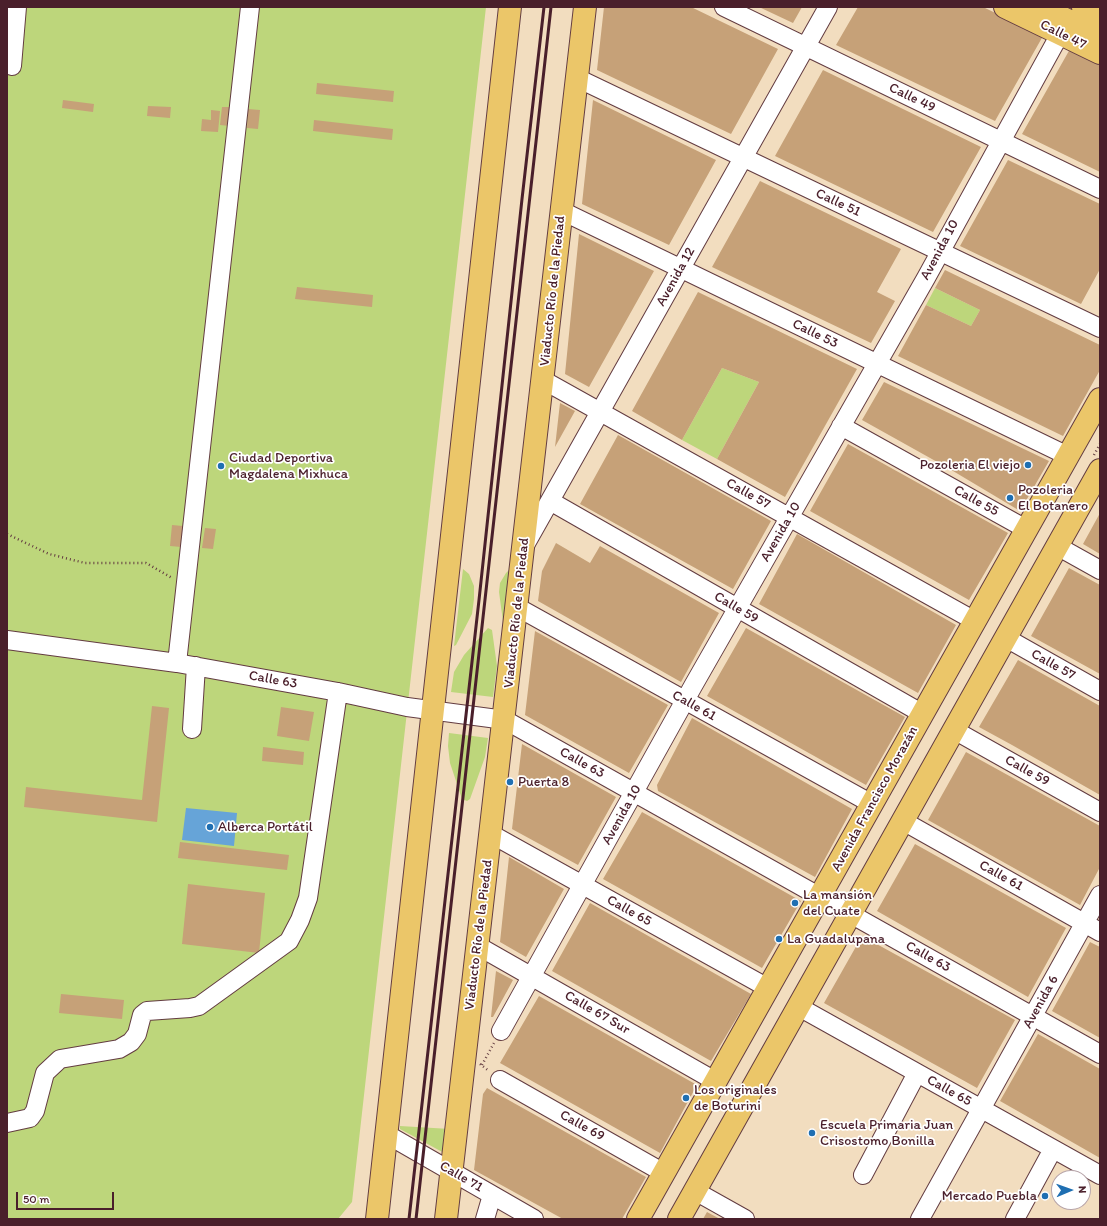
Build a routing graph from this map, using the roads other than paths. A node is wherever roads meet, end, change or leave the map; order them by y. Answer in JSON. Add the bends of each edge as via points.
{"nodes":[{"id":1,"x":17,"y":7,"type":"edge"},
{"id":2,"x":250,"y":7,"type":"edge"},
{"id":3,"x":510,"y":7,"type":"edge"},
{"id":4,"x":585,"y":7,"type":"edge"},
{"id":5,"x":724,"y":7,"type":"edge"},
{"id":6,"x":828,"y":7,"type":"edge"},
{"id":7,"x":1005,"y":7,"type":"edge"},
{"id":8,"x":1041,"y":7,"type":"edge"},
{"id":9,"x":1083,"y":7,"type":"edge"},
{"id":10,"x":1100,"y":15,"type":"edge"},
{"id":11,"x":1060,"y":34,"type":"junction"},
{"id":12,"x":1100,"y":36,"type":"edge"},
{"id":13,"x":806,"y":47,"type":"junction"},
{"id":14,"x":1100,"y":53,"type":"edge"},
{"id":15,"x":12,"y":66,"type":"dead end"},
{"id":16,"x":577,"y":78,"type":"junction"},
{"id":17,"x":1001,"y":141,"type":"junction"},
{"id":18,"x":743,"y":158,"type":"junction"},
{"id":19,"x":1100,"y":189,"type":"edge"},
{"id":20,"x":562,"y":211,"type":"junction"},
{"id":21,"x":939,"y":252,"type":"junction"},
{"id":22,"x":681,"y":269,"type":"junction"},
{"id":23,"x":1100,"y":328,"type":"edge"},
{"id":24,"x":877,"y":364,"type":"junction"},
{"id":25,"x":543,"y":380,"type":"junction"},
{"id":26,"x":1100,"y":399,"type":"edge"},
{"id":27,"x":600,"y":412,"type":"junction"},
{"id":28,"x":842,"y":426,"type":"junction"},
{"id":29,"x":1068,"y":456,"type":"junction"},
{"id":30,"x":1100,"y":471,"type":"edge"},
{"id":31,"x":550,"y":501,"type":"junction"},
{"id":32,"x":790,"y":517,"type":"junction"},
{"id":33,"x":1026,"y":529,"type":"junction"},
{"id":34,"x":524,"y":546,"type":"junction"},
{"id":35,"x":1057,"y":546,"type":"junction"},
{"id":36,"x":1100,"y":570,"type":"edge"},
{"id":37,"x":517,"y":607,"type":"junction"},
{"id":38,"x":738,"y":608,"type":"junction"},
{"id":39,"x":975,"y":621,"type":"junction"},
{"id":40,"x":1006,"y":638,"type":"junction"},
{"id":41,"x":7,"y":640,"type":"edge"},
{"id":42,"x":177,"y":663,"type":"junction"},
{"id":43,"x":196,"y":666,"type":"junction"},
{"id":44,"x":338,"y":692,"type":"junction"},
{"id":45,"x":1100,"y":692,"type":"edge"},
{"id":46,"x":689,"y":693,"type":"junction"},
{"id":47,"x":433,"y":710,"type":"junction"},
{"id":48,"x":922,"y":714,"type":"junction"},
{"id":49,"x":505,"y":720,"type":"junction"},
{"id":50,"x":192,"y":729,"type":"dead end"},
{"id":51,"x":954,"y":730,"type":"junction"},
{"id":52,"x":634,"y":792,"type":"junction"},
{"id":53,"x":872,"y":804,"type":"junction"},
{"id":54,"x":1100,"y":812,"type":"edge"},
{"id":55,"x":903,"y":821,"type":"junction"},
{"id":56,"x":491,"y":834,"type":"junction"},
{"id":57,"x":583,"y":885,"type":"junction"},
{"id":58,"x":820,"y":896,"type":"junction"},
{"id":59,"x":851,"y":914,"type":"junction"},
{"id":60,"x":1094,"y":918,"type":"edge"},
{"id":61,"x":478,"y":946,"type":"junction"},
{"id":62,"x":532,"y":976,"type":"junction"},
{"id":63,"x":768,"y":988,"type":"junction"},
{"id":64,"x":799,"y":1007,"type":"junction"},
{"id":65,"x":1033,"y":1016,"type":"junction"},
{"id":66,"x":501,"y":1031,"type":"road end"},
{"id":67,"x":1100,"y":1054,"type":"edge"},
{"id":68,"x":917,"y":1073,"type":"junction"},
{"id":69,"x":500,"y":1080,"type":"road end"},
{"id":70,"x":716,"y":1081,"type":"junction"},
{"id":71,"x":982,"y":1109,"type":"junction"},
{"id":72,"x":7,"y":1123,"type":"edge"},
{"id":73,"x":388,"y":1135,"type":"junction"},
{"id":74,"x":1053,"y":1149,"type":"junction"},
{"id":75,"x":452,"y":1172,"type":"junction"},
{"id":76,"x":664,"y":1172,"type":"junction"},
{"id":77,"x":1100,"y":1175,"type":"edge"},
{"id":78,"x":863,"y":1176,"type":"dead end"},
{"id":79,"x":695,"y":1191,"type":"junction"},
{"id":80,"x":492,"y":1195,"type":"junction"},
{"id":81,"x":377,"y":1219,"type":"edge"},
{"id":82,"x":446,"y":1219,"type":"edge"},
{"id":83,"x":485,"y":1219,"type":"edge"},
{"id":84,"x":534,"y":1219,"type":"edge"},
{"id":85,"x":638,"y":1219,"type":"edge"},
{"id":86,"x":679,"y":1219,"type":"edge"},
{"id":87,"x":745,"y":1219,"type":"edge"},
{"id":88,"x":920,"y":1219,"type":"edge"},
{"id":89,"x":1016,"y":1219,"type":"edge"}],
"edges":[{"from":1,"to":15,"type":"street"},
{"from":2,"to":42,"type":"street"},
{"from":3,"to":47,"type":"main road"},
{"from":4,"to":16,"type":"main road","name":"Viaducto Río de la Piedad"},
{"from":5,"to":13,"type":"street","name":"Calle 49"},
{"from":6,"to":13,"type":"street","name":"Avenida 12"},
{"from":7,"to":11,"type":"main road","name":"Calle 47"},
{"from":8,"to":12,"type":"main road"},
{"from":9,"to":10,"type":"main road"},
{"from":11,"to":14,"type":"main road","name":"Calle 47"},
{"from":11,"to":17,"type":"street","name":"Avenida 10"},
{"from":13,"to":17,"type":"street","name":"Calle 49"},
{"from":13,"to":18,"type":"street","name":"Avenida 12"},
{"from":16,"to":18,"type":"street","name":"Calle 51"},
{"from":16,"to":20,"type":"main road","name":"Viaducto Río de la Piedad"},
{"from":17,"to":19,"type":"street","name":"Calle 49"},
{"from":17,"to":21,"type":"street","name":"Avenida 10"},
{"from":18,"to":21,"type":"street","name":"Calle 51"},
{"from":18,"to":22,"type":"street","name":"Avenida 12"},
{"from":20,"to":22,"type":"street","name":"Calle 53"},
{"from":20,"to":25,"type":"main road","name":"Viaducto Río de la Piedad"},
{"from":21,"to":23,"type":"street","name":"Calle 51"},
{"from":21,"to":24,"type":"street","name":"Avenida 10"},
{"from":22,"to":24,"type":"street","name":"Calle 53"},
{"from":22,"to":27,"type":"street","name":"Avenida 12"},
{"from":24,"to":28,"type":"street","name":"Avenida 10"},
{"from":24,"to":29,"type":"street","name":"Calle 53"},
{"from":25,"to":27,"type":"street","name":"Calle 57"},
{"from":25,"to":34,"type":"main road","name":"Viaducto Río de la Piedad"},
{"from":26,"to":29,"type":"main road","name":"Avenida Francisco Morazán"},
{"from":27,"to":31,"type":"street","name":"Avenida 12"},
{"from":27,"to":32,"type":"street","name":"Calle 57"},
{"from":28,"to":32,"type":"street","name":"Avenida 10"},
{"from":28,"to":33,"type":"street","name":"Calle 55"},
{"from":29,"to":33,"type":"main road","name":"Avenida Francisco Morazán"},
{"from":30,"to":35,"type":"main road"},
{"from":31,"to":34,"type":"street","name":"Avenida 12"},
{"from":31,"to":38,"type":"street","name":"Calle 59"},
{"from":32,"to":38,"type":"street","name":"Avenida 10"},
{"from":32,"to":39,"type":"street","name":"Calle 57"},
{"from":33,"to":39,"type":"main road","name":"Avenida Francisco Morazán"},
{"from":34,"to":37,"type":"main road","name":"Viaducto Río de la Piedad"},
{"from":35,"to":36,"type":"street"},
{"from":35,"to":40,"type":"main road"},
{"from":37,"to":46,"type":"street","name":"Calle 61","via":[[653,683]]},
{"from":37,"to":49,"type":"main road","name":"Viaducto Río de la Piedad"},
{"from":38,"to":46,"type":"street","name":"Avenida 10"},
{"from":38,"to":48,"type":"street","name":"Calle 59"},
{"from":39,"to":48,"type":"main road","name":"Avenida Francisco Morazán"},
{"from":40,"to":45,"type":"street","name":"Calle 57"},
{"from":40,"to":51,"type":"main road"},
{"from":41,"to":42,"type":"street","name":"Calle 63"},
{"from":42,"to":43,"type":"street","name":"Calle 63"},
{"from":43,"to":44,"type":"street","name":"Calle 63"},
{"from":43,"to":50,"type":"street"},
{"from":44,"to":47,"type":"street","name":"Calle 63"},
{"from":44,"to":72,"type":"street","via":[[308,898],[289,941],[199,1006],[147,1010],[142,1015],[137,1034],[131,1042],[119,1049],[60,1059],[45,1073],[35,1110],[30,1118]]},
{"from":46,"to":52,"type":"street","name":"Avenida 10"},
{"from":46,"to":53,"type":"street","name":"Calle 61","via":[[701,710]]},
{"from":47,"to":49,"type":"street","name":"Calle 63"},
{"from":47,"to":73,"type":"main road"},
{"from":48,"to":53,"type":"main road","name":"Avenida Francisco Morazán"},
{"from":49,"to":52,"type":"street","name":"Calle 63"},
{"from":49,"to":56,"type":"main road","name":"Viaducto Río de la Piedad"},
{"from":51,"to":54,"type":"street","name":"Calle 59"},
{"from":51,"to":55,"type":"main road"},
{"from":52,"to":57,"type":"street","name":"Avenida 10"},
{"from":52,"to":58,"type":"street","name":"Calle 63"},
{"from":53,"to":58,"type":"main road","name":"Avenida Francisco Morazán"},
{"from":55,"to":59,"type":"main road"},
{"from":55,"to":60,"type":"street","name":"Calle 61","via":[[1062,910]]},
{"from":56,"to":57,"type":"street","name":"Calle 65"},
{"from":56,"to":61,"type":"main road","name":"Viaducto Río de la Piedad"},
{"from":57,"to":62,"type":"street","name":"Avenida 10"},
{"from":57,"to":63,"type":"street","name":"Calle 65"},
{"from":58,"to":59,"type":"street","name":"Calle 63"},
{"from":58,"to":63,"type":"main road","name":"Avenida Francisco Morazán"},
{"from":59,"to":64,"type":"main road"},
{"from":59,"to":65,"type":"street","name":"Calle 63"},
{"from":60,"to":65,"type":"street","name":"Avenida 6","via":[[1073,944]]},
{"from":61,"to":62,"type":"street","name":"Calle 67 Sur"},
{"from":61,"to":75,"type":"main road","name":"Viaducto Río de la Piedad"},
{"from":62,"to":66,"type":"street","name":"Avenida 10"},
{"from":62,"to":70,"type":"street","name":"Calle 67 Sur"},
{"from":63,"to":70,"type":"main road","name":"Avenida Francisco Morazán"},
{"from":64,"to":68,"type":"street","name":"Calle 65"},
{"from":64,"to":79,"type":"main road"},
{"from":65,"to":67,"type":"street","name":"Calle 63"},
{"from":65,"to":71,"type":"street","name":"Avenida 6"},
{"from":68,"to":71,"type":"street","name":"Calle 65"},
{"from":68,"to":78,"type":"street"},
{"from":69,"to":76,"type":"street","name":"Calle 69"},
{"from":70,"to":76,"type":"main road","name":"Avenida Francisco Morazán"},
{"from":71,"to":74,"type":"street","name":"Calle 65"},
{"from":71,"to":88,"type":"street","name":"Avenida 6"},
{"from":73,"to":75,"type":"street","name":"Calle 71"},
{"from":73,"to":81,"type":"main road"},
{"from":74,"to":77,"type":"street","name":"Calle 65"},
{"from":74,"to":89,"type":"street"},
{"from":75,"to":80,"type":"street","name":"Calle 71"},
{"from":75,"to":82,"type":"main road","name":"Viaducto Río de la Piedad"},
{"from":76,"to":85,"type":"main road","name":"Avenida Francisco Morazán"},
{"from":79,"to":86,"type":"main road"},
{"from":79,"to":87,"type":"street"},
{"from":80,"to":83,"type":"street"},
{"from":80,"to":84,"type":"street","name":"Calle 71"}]}
